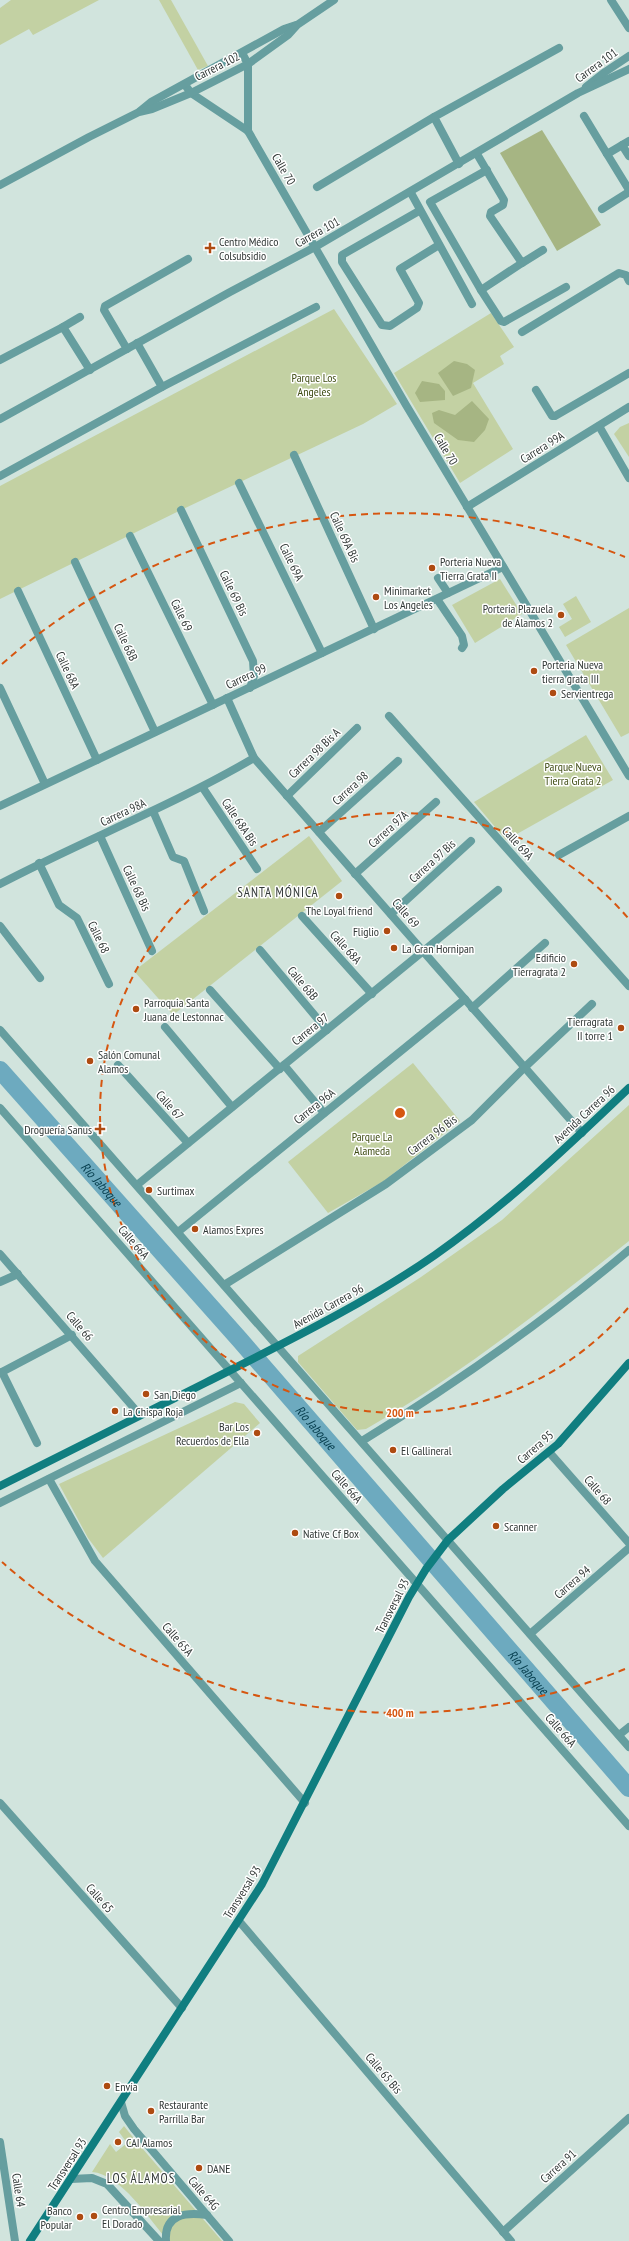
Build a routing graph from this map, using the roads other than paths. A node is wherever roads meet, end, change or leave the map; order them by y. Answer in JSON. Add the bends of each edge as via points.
{"nodes":[{"id":1,"x":334,"y":0,"type":"edge"},
{"id":2,"x":611,"y":0,"type":"edge"},
{"id":3,"x":297,"y":25,"type":"junction"},
{"id":4,"x":629,"y":28,"type":"edge"},
{"id":5,"x":559,"y":48,"type":"dead end"},
{"id":6,"x":242,"y":53,"type":"junction"},
{"id":7,"x":629,"y":56,"type":"edge"},
{"id":8,"x":248,"y":64,"type":"junction"},
{"id":9,"x":629,"y":69,"type":"edge"},
{"id":10,"x":185,"y":85,"type":"junction"},
{"id":11,"x":191,"y":93,"type":"junction"},
{"id":12,"x":578,"y":93,"type":"junction"},
{"id":13,"x":140,"y":112,"type":"junction"},
{"id":14,"x":584,"y":116,"type":"dead end"},
{"id":15,"x":434,"y":118,"type":"junction"},
{"id":16,"x":248,"y":131,"type":"junction"},
{"id":17,"x":626,"y":143,"type":"edge"},
{"id":18,"x":477,"y":154,"type":"junction"},
{"id":19,"x":607,"y":154,"type":"junction"},
{"id":20,"x":629,"y":156,"type":"edge"},
{"id":21,"x":459,"y":164,"type":"junction"},
{"id":22,"x":487,"y":170,"type":"junction"},
{"id":23,"x":0,"y":185,"type":"edge"},
{"id":24,"x":317,"y":187,"type":"dead end"},
{"id":25,"x":629,"y":191,"type":"edge"},
{"id":26,"x":411,"y":193,"type":"junction"},
{"id":27,"x":602,"y":210,"type":"dead end"},
{"id":28,"x":419,"y":211,"type":"junction"},
{"id":29,"x":439,"y":245,"type":"junction"},
{"id":30,"x":315,"y":247,"type":"junction"},
{"id":31,"x":543,"y":250,"type":"dead end"},
{"id":32,"x":188,"y":259,"type":"dead end"},
{"id":33,"x":522,"y":263,"type":"junction"},
{"id":34,"x":629,"y":281,"type":"edge"},
{"id":35,"x":566,"y":287,"type":"dead end"},
{"id":36,"x":480,"y":290,"type":"junction"},
{"id":37,"x":472,"y":304,"type":"dead end"},
{"id":38,"x":316,"y":307,"type":"dead end"},
{"id":39,"x":80,"y":317,"type":"dead end"},
{"id":40,"x":63,"y":327,"type":"junction"},
{"id":41,"x":522,"y":332,"type":"dead end"},
{"id":42,"x":137,"y":343,"type":"junction"},
{"id":43,"x":127,"y":349,"type":"junction"},
{"id":44,"x":0,"y":360,"type":"edge"},
{"id":45,"x":90,"y":370,"type":"junction"},
{"id":46,"x":629,"y":373,"type":"edge"},
{"id":47,"x":162,"y":387,"type":"junction"},
{"id":48,"x":536,"y":390,"type":"dead end"},
{"id":49,"x":629,"y":407,"type":"edge"},
{"id":50,"x":0,"y":420,"type":"edge"},
{"id":51,"x":599,"y":426,"type":"junction"},
{"id":52,"x":294,"y":456,"type":"dead end"},
{"id":53,"x":0,"y":476,"type":"edge"},
{"id":54,"x":629,"y":478,"type":"edge"},
{"id":55,"x":239,"y":482,"type":"dead end"},
{"id":56,"x":467,"y":507,"type":"junction"},
{"id":57,"x":181,"y":510,"type":"dead end"},
{"id":58,"x":130,"y":536,"type":"dead end"},
{"id":59,"x":75,"y":562,"type":"dead end"},
{"id":60,"x":503,"y":567,"type":"junction"},
{"id":61,"x":438,"y":578,"type":"dead end"},
{"id":62,"x":18,"y":591,"type":"dead end"},
{"id":63,"x":448,"y":593,"type":"junction"},
{"id":64,"x":437,"y":598,"type":"junction"},
{"id":65,"x":374,"y":629,"type":"junction"},
{"id":66,"x":462,"y":648,"type":"dead end"},
{"id":67,"x":322,"y":653,"type":"junction"},
{"id":68,"x":0,"y":688,"type":"edge"},
{"id":69,"x":250,"y":688,"type":"junction"},
{"id":70,"x":227,"y":698,"type":"junction"},
{"id":71,"x":214,"y":705,"type":"junction"},
{"id":72,"x":389,"y":716,"type":"dead end"},
{"id":73,"x":357,"y":728,"type":"dead end"},
{"id":74,"x":156,"y":732,"type":"junction"},
{"id":75,"x":254,"y":758,"type":"junction"},
{"id":76,"x":97,"y":760,"type":"junction"},
{"id":77,"x":398,"y":761,"type":"dead end"},
{"id":78,"x":629,"y":776,"type":"edge"},
{"id":79,"x":45,"y":784,"type":"junction"},
{"id":80,"x":203,"y":788,"type":"junction"},
{"id":81,"x":287,"y":796,"type":"junction"},
{"id":82,"x":436,"y":802,"type":"dead end"},
{"id":83,"x":0,"y":806,"type":"edge"},
{"id":84,"x":153,"y":811,"type":"junction"},
{"id":85,"x":629,"y":816,"type":"edge"},
{"id":86,"x":319,"y":832,"type":"junction"},
{"id":87,"x":100,"y":836,"type":"junction"},
{"id":88,"x":471,"y":841,"type":"dead end"},
{"id":89,"x":559,"y":856,"type":"dead end"},
{"id":90,"x":39,"y":863,"type":"junction"},
{"id":91,"x":258,"y":869,"type":"dead end"},
{"id":92,"x":355,"y":874,"type":"junction"},
{"id":93,"x":0,"y":884,"type":"edge"},
{"id":94,"x":498,"y":890,"type":"dead end"},
{"id":95,"x":204,"y":911,"type":"dead end"},
{"id":96,"x":391,"y":914,"type":"junction"},
{"id":97,"x":302,"y":916,"type":"dead end"},
{"id":98,"x":0,"y":926,"type":"edge"},
{"id":99,"x":545,"y":943,"type":"dead end"},
{"id":100,"x":260,"y":950,"type":"dead end"},
{"id":101,"x":152,"y":951,"type":"dead end"},
{"id":102,"x":424,"y":952,"type":"junction"},
{"id":103,"x":40,"y":978,"type":"dead end"},
{"id":104,"x":109,"y":984,"type":"dead end"},
{"id":105,"x":629,"y":986,"type":"edge"},
{"id":106,"x":210,"y":990,"type":"dead end"},
{"id":107,"x":372,"y":994,"type":"junction"},
{"id":108,"x":465,"y":999,"type":"junction"},
{"id":109,"x":592,"y":1004,"type":"dead end"},
{"id":110,"x":472,"y":1008,"type":"junction"},
{"id":111,"x":165,"y":1027,"type":"dead end"},
{"id":112,"x":0,"y":1030,"type":"edge"},
{"id":113,"x":327,"y":1030,"type":"junction"},
{"id":114,"x":118,"y":1065,"type":"dead end"},
{"id":115,"x":282,"y":1067,"type":"junction"},
{"id":116,"x":525,"y":1067,"type":"junction"},
{"id":117,"x":629,"y":1088,"type":"edge"},
{"id":118,"x":0,"y":1108,"type":"edge"},
{"id":119,"x":232,"y":1108,"type":"junction"},
{"id":120,"x":324,"y":1113,"type":"junction"},
{"id":121,"x":582,"y":1133,"type":"junction"},
{"id":122,"x":188,"y":1143,"type":"junction"},
{"id":123,"x":137,"y":1185,"type":"junction"},
{"id":124,"x":178,"y":1232,"type":"junction"},
{"id":125,"x":629,"y":1250,"type":"edge"},
{"id":126,"x":0,"y":1254,"type":"edge"},
{"id":127,"x":18,"y":1274,"type":"junction"},
{"id":128,"x":0,"y":1282,"type":"edge"},
{"id":129,"x":224,"y":1285,"type":"junction"},
{"id":130,"x":72,"y":1335,"type":"junction"},
{"id":131,"x":276,"y":1348,"type":"junction"},
{"id":132,"x":629,"y":1363,"type":"edge"},
{"id":133,"x":230,"y":1371,"type":"junction"},
{"id":134,"x":1,"y":1373,"type":"edge"},
{"id":135,"x":241,"y":1383,"type":"junction"},
{"id":136,"x":140,"y":1415,"type":"junction"},
{"id":137,"x":362,"y":1441,"type":"junction"},
{"id":138,"x":37,"y":1443,"type":"dead end"},
{"id":139,"x":549,"y":1452,"type":"junction"},
{"id":140,"x":49,"y":1479,"type":"junction"},
{"id":141,"x":0,"y":1486,"type":"edge"},
{"id":142,"x":0,"y":1503,"type":"edge"},
{"id":143,"x":448,"y":1540,"type":"junction"},
{"id":144,"x":629,"y":1543,"type":"edge"},
{"id":145,"x":629,"y":1548,"type":"edge"},
{"id":146,"x":417,"y":1584,"type":"junction"},
{"id":147,"x":530,"y":1634,"type":"junction"},
{"id":148,"x":629,"y":1727,"type":"edge"},
{"id":149,"x":619,"y":1735,"type":"junction"},
{"id":150,"x":629,"y":1747,"type":"edge"},
{"id":151,"x":305,"y":1803,"type":"junction"},
{"id":152,"x":0,"y":1804,"type":"edge"},
{"id":153,"x":629,"y":1826,"type":"edge"},
{"id":154,"x":239,"y":1921,"type":"junction"},
{"id":155,"x":182,"y":2008,"type":"junction"},
{"id":156,"x":121,"y":2102,"type":"junction"},
{"id":157,"x":629,"y":2118,"type":"edge"},
{"id":158,"x":0,"y":2142,"type":"edge"},
{"id":159,"x":71,"y":2179,"type":"junction"},
{"id":160,"x":207,"y":2215,"type":"junction"},
{"id":161,"x":503,"y":2232,"type":"junction"},
{"id":162,"x":15,"y":2241,"type":"edge"},
{"id":163,"x":30,"y":2241,"type":"edge"},
{"id":164,"x":159,"y":2241,"type":"edge"},
{"id":165,"x":166,"y":2241,"type":"edge"},
{"id":166,"x":229,"y":2241,"type":"edge"},
{"id":167,"x":511,"y":2241,"type":"edge"}],
"edges":[{"from":1,"to":3,"type":"street","name":"Carrera 102"},
{"from":2,"to":4,"type":"street"},
{"from":3,"to":6,"type":"street","name":"Carrera 102","via":[[284,29]]},
{"from":3,"to":8,"type":"street","name":"Carrera 102"},
{"from":5,"to":15,"type":"street"},
{"from":6,"to":8,"type":"street"},
{"from":6,"to":10,"type":"street","name":"Carrera 102"},
{"from":7,"to":12,"type":"street","name":"Carrera 101"},
{"from":8,"to":11,"type":"street","name":"Carrera 102"},
{"from":8,"to":16,"type":"street"},
{"from":9,"to":12,"type":"street","name":"Carrera 101"},
{"from":10,"to":11,"type":"street","name":"Calle 70"},
{"from":10,"to":13,"type":"street","name":"Carrera 102","via":[[152,102]]},
{"from":11,"to":13,"type":"street","name":"Carrera 102"},
{"from":11,"to":16,"type":"street","name":"Calle 70"},
{"from":12,"to":18,"type":"street","name":"Carrera 101"},
{"from":13,"to":23,"type":"street","name":"Carrera 102"},
{"from":14,"to":19,"type":"street"},
{"from":15,"to":21,"type":"street"},
{"from":15,"to":24,"type":"street"},
{"from":16,"to":30,"type":"street","name":"Calle 70"},
{"from":17,"to":19,"type":"street"},
{"from":17,"to":20,"type":"street"},
{"from":18,"to":21,"type":"street","name":"Carrera 101"},
{"from":18,"to":22,"type":"street"},
{"from":19,"to":25,"type":"street"},
{"from":21,"to":26,"type":"street","name":"Carrera 101"},
{"from":22,"to":33,"type":"street","via":[[504,200],[503,205],[491,212],[490,216]]},
{"from":22,"to":36,"type":"street","via":[[430,202]]},
{"from":25,"to":27,"type":"street"},
{"from":26,"to":28,"type":"street"},
{"from":26,"to":30,"type":"street","name":"Carrera 101"},
{"from":28,"to":29,"type":"street"},
{"from":28,"to":29,"type":"street","via":[[342,255],[342,262],[382,325],[390,326],[417,308],[419,303],[400,270]]},
{"from":29,"to":37,"type":"street"},
{"from":30,"to":42,"type":"street","name":"Carrera 101"},
{"from":30,"to":56,"type":"street","name":"Calle 70"},
{"from":31,"to":33,"type":"street"},
{"from":32,"to":43,"type":"street","via":[[105,306],[104,310]]},
{"from":33,"to":36,"type":"street"},
{"from":34,"to":41,"type":"street","via":[[626,275],[619,272]]},
{"from":35,"to":36,"type":"street","via":[[504,322]]},
{"from":38,"to":47,"type":"street"},
{"from":39,"to":40,"type":"street"},
{"from":40,"to":44,"type":"street"},
{"from":40,"to":45,"type":"street"},
{"from":42,"to":43,"type":"street","name":"Carrera 101"},
{"from":42,"to":47,"type":"street"},
{"from":43,"to":45,"type":"street","name":"Carrera 101"},
{"from":45,"to":50,"type":"street","name":"Carrera 101"},
{"from":46,"to":48,"type":"street","via":[[555,416],[552,416]]},
{"from":47,"to":53,"type":"street"},
{"from":49,"to":51,"type":"street","name":"Carrera 99A"},
{"from":51,"to":54,"type":"street"},
{"from":51,"to":56,"type":"street","name":"Carrera 99A"},
{"from":52,"to":65,"type":"street","name":"Calle 69A Bis"},
{"from":55,"to":67,"type":"street","name":"Calle 69A"},
{"from":56,"to":60,"type":"street","name":"Calle 70"},
{"from":57,"to":69,"type":"street","name":"Calle 69 Bis","via":[[254,661],[254,676]]},
{"from":58,"to":71,"type":"street","name":"Calle 69"},
{"from":59,"to":74,"type":"street","name":"Calle 68B"},
{"from":60,"to":63,"type":"street","name":"Carrera 99"},
{"from":60,"to":78,"type":"street","name":"Calle 70"},
{"from":61,"to":63,"type":"street"},
{"from":62,"to":76,"type":"street","name":"Calle 68A"},
{"from":63,"to":64,"type":"street","name":"Carrera 99"},
{"from":64,"to":65,"type":"street","name":"Carrera 99"},
{"from":64,"to":66,"type":"street","via":[[462,636]]},
{"from":65,"to":67,"type":"street","name":"Carrera 99"},
{"from":67,"to":69,"type":"street","name":"Carrera 99"},
{"from":68,"to":79,"type":"street"},
{"from":69,"to":70,"type":"street","name":"Carrera 99"},
{"from":70,"to":71,"type":"street","name":"Carrera 99"},
{"from":70,"to":75,"type":"street","name":"Calle 69"},
{"from":71,"to":74,"type":"street","name":"Carrera 99"},
{"from":72,"to":105,"type":"street","name":"Calle 69A"},
{"from":73,"to":81,"type":"street","name":"Carrera 98 Bis A"},
{"from":74,"to":76,"type":"street","name":"Carrera 99"},
{"from":75,"to":80,"type":"street","name":"Carrera 98A"},
{"from":75,"to":81,"type":"street","name":"Calle 69"},
{"from":76,"to":79,"type":"street","name":"Carrera 99"},
{"from":77,"to":86,"type":"street","name":"Carrera 98"},
{"from":79,"to":83,"type":"street","name":"Carrera 99"},
{"from":80,"to":84,"type":"street","name":"Carrera 98A"},
{"from":80,"to":91,"type":"street","name":"Calle 68A Bis"},
{"from":81,"to":86,"type":"street","name":"Calle 69"},
{"from":82,"to":92,"type":"street","name":"Carrera 97A"},
{"from":84,"to":87,"type":"street","name":"Carrera 98A"},
{"from":84,"to":95,"type":"street","via":[[173,857],[184,861]]},
{"from":85,"to":89,"type":"street"},
{"from":86,"to":92,"type":"street","name":"Calle 69"},
{"from":87,"to":90,"type":"street","name":"Carrera 98A"},
{"from":87,"to":101,"type":"street","name":"Calle 68 Bis"},
{"from":88,"to":96,"type":"street","name":"Carrera 97 Bis"},
{"from":90,"to":93,"type":"street","name":"Carrera 98A"},
{"from":90,"to":104,"type":"street","name":"Calle 68","via":[[60,905],[77,918]]},
{"from":92,"to":96,"type":"street","name":"Calle 69"},
{"from":94,"to":102,"type":"street","name":"Carrera 97"},
{"from":96,"to":102,"type":"street","name":"Calle 69"},
{"from":97,"to":107,"type":"street","name":"Calle 68A"},
{"from":98,"to":103,"type":"street"},
{"from":99,"to":110,"type":"street"},
{"from":100,"to":113,"type":"street","name":"Calle 68B"},
{"from":102,"to":107,"type":"street","name":"Carrera 97"},
{"from":102,"to":108,"type":"street","name":"Calle 69"},
{"from":106,"to":115,"type":"street"},
{"from":107,"to":113,"type":"street","name":"Carrera 97"},
{"from":108,"to":110,"type":"street","name":"Calle 69"},
{"from":108,"to":120,"type":"street","name":"Carrera 96A"},
{"from":109,"to":116,"type":"street","name":"Carrera 96 Bis"},
{"from":110,"to":116,"type":"street","name":"Calle 69"},
{"from":111,"to":119,"type":"street"},
{"from":112,"to":123,"type":"street"},
{"from":113,"to":115,"type":"street","name":"Carrera 97"},
{"from":114,"to":122,"type":"street","name":"Calle 67"},
{"from":115,"to":119,"type":"street","name":"Carrera 97"},
{"from":115,"to":120,"type":"street"},
{"from":116,"to":121,"type":"street","name":"Calle 69"},
{"from":116,"to":129,"type":"street","name":"Carrera 96 Bis","via":[[472,1120],[386,1184]]},
{"from":117,"to":121,"type":"main road","name":"Avenida Carrera 96"},
{"from":118,"to":133,"type":"street","name":"Calle 66A"},
{"from":119,"to":122,"type":"street","name":"Carrera 97"},
{"from":120,"to":124,"type":"street","name":"Carrera 96A"},
{"from":121,"to":131,"type":"main road","name":"Avenida Carrera 96","via":[[495,1210],[434,1255],[364,1300]]},
{"from":122,"to":123,"type":"street","name":"Carrera 97"},
{"from":123,"to":124,"type":"street"},
{"from":124,"to":129,"type":"street"},
{"from":125,"to":137,"type":"street","via":[[485,1362]]},
{"from":126,"to":127,"type":"street","name":"Calle 66"},
{"from":127,"to":128,"type":"street"},
{"from":127,"to":130,"type":"street","name":"Calle 66"},
{"from":129,"to":131,"type":"street"},
{"from":130,"to":134,"type":"street"},
{"from":130,"to":136,"type":"street","name":"Calle 66"},
{"from":131,"to":133,"type":"main road","name":"Avenida Carrera 96"},
{"from":131,"to":137,"type":"street"},
{"from":132,"to":139,"type":"main road","name":"Carrera 95"},
{"from":133,"to":135,"type":"street","name":"Calle 66A"},
{"from":133,"to":136,"type":"main road","name":"Avenida Carrera 96"},
{"from":134,"to":138,"type":"street"},
{"from":135,"to":140,"type":"street"},
{"from":135,"to":146,"type":"street","name":"Calle 66A"},
{"from":136,"to":141,"type":"main road","name":"Avenida Carrera 96"},
{"from":137,"to":143,"type":"street"},
{"from":139,"to":143,"type":"main road","name":"Carrera 95","via":[[503,1489]]},
{"from":139,"to":144,"type":"street","name":"Calle 68"},
{"from":140,"to":142,"type":"street"},
{"from":140,"to":151,"type":"street","name":"Calle 65A","via":[[95,1561]]},
{"from":143,"to":146,"type":"main road","name":"Transversal 93"},
{"from":143,"to":147,"type":"street"},
{"from":145,"to":147,"type":"street","name":"Carrera 94"},
{"from":146,"to":151,"type":"main road","name":"Transversal 93"},
{"from":146,"to":153,"type":"street","name":"Calle 66A"},
{"from":147,"to":149,"type":"street"},
{"from":148,"to":149,"type":"street"},
{"from":149,"to":150,"type":"street"},
{"from":151,"to":154,"type":"main road","name":"Transversal 93","via":[[274,1864]]},
{"from":152,"to":155,"type":"street","name":"Calle 65"},
{"from":154,"to":155,"type":"main road","name":"Transversal 93"},
{"from":154,"to":161,"type":"street","name":"Calle 65 Bis"},
{"from":155,"to":156,"type":"main road","name":"Transversal 93"},
{"from":156,"to":159,"type":"main road","name":"Transversal 93"},
{"from":156,"to":160,"type":"street","name":"Calle 64G","via":[[125,2116],[134,2129]]},
{"from":157,"to":161,"type":"street","name":"Carrera 91"},
{"from":158,"to":162,"type":"street","name":"Calle 64"},
{"from":159,"to":163,"type":"main road","name":"Transversal 93"},
{"from":159,"to":164,"type":"street","via":[[92,2178],[107,2184]]},
{"from":160,"to":165,"type":"street","via":[[187,2214],[176,2218],[167,2228]]},
{"from":160,"to":166,"type":"street","name":"Calle 64G"},
{"from":161,"to":167,"type":"street","name":"Calle 65 Bis"}]}
